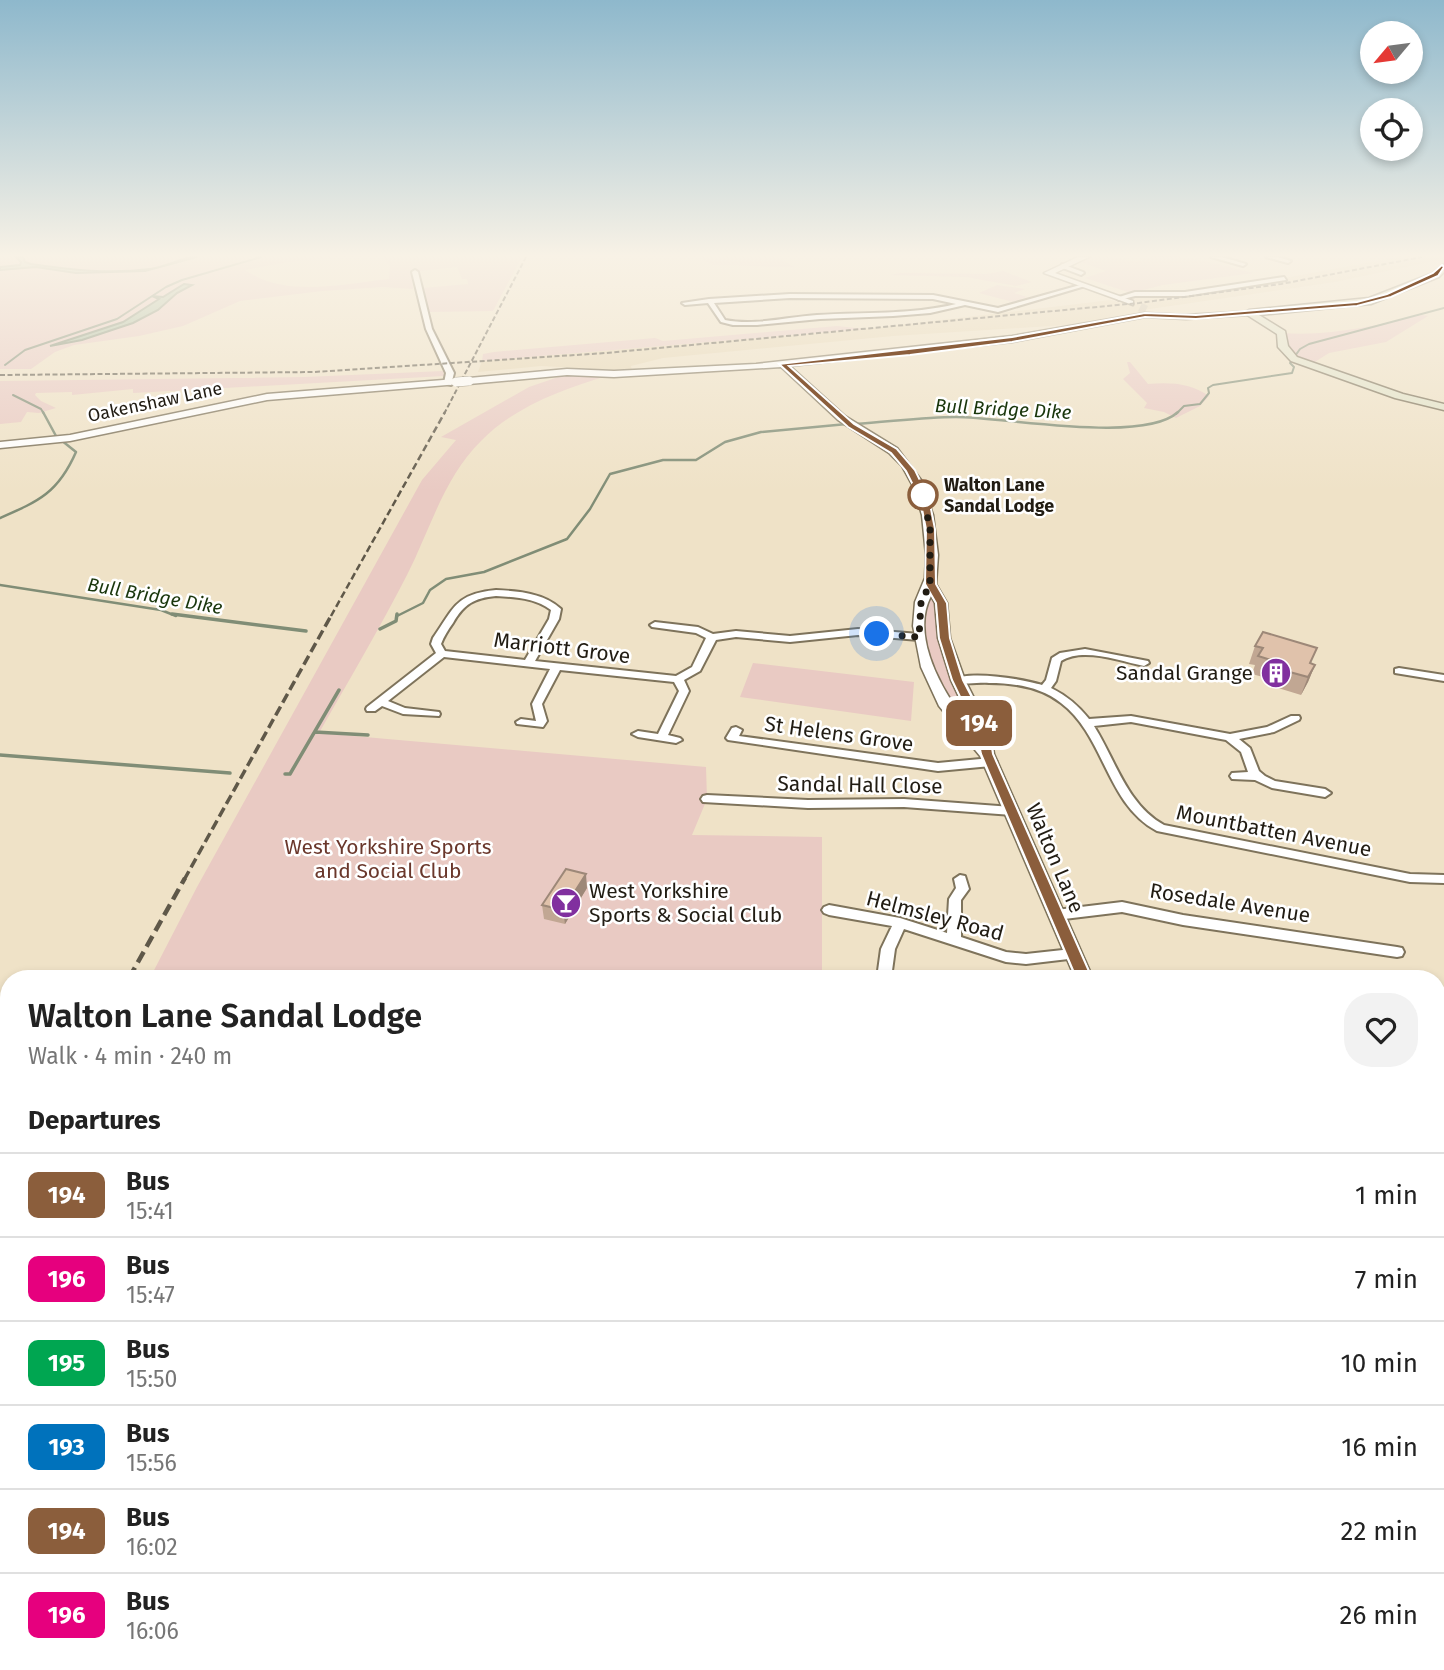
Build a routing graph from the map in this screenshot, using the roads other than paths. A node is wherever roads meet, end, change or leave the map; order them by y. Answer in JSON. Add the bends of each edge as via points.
{"nodes":[{"id":1,"x":432,"y":335,"type":"edge"},
{"id":2,"x":1025,"y":335,"type":"edge"},
{"id":3,"x":1282,"y":335,"type":"edge"},
{"id":4,"x":783,"y":364,"type":"junction"},
{"id":5,"x":452,"y":382,"type":"junction"},
{"id":6,"x":1444,"y":407,"type":"edge"},
{"id":7,"x":0,"y":445,"type":"edge"},
{"id":8,"x":930,"y":584,"type":"junction"},
{"id":9,"x":655,"y":625,"type":"dead end"},
{"id":10,"x":712,"y":637,"type":"junction"},
{"id":11,"x":919,"y":637,"type":"junction"},
{"id":12,"x":944,"y":638,"type":"junction"},
{"id":13,"x":442,"y":654,"type":"junction"},
{"id":14,"x":529,"y":662,"type":"junction"},
{"id":15,"x":1144,"y":663,"type":"dead end"},
{"id":16,"x":556,"y":668,"type":"junction"},
{"id":17,"x":1406,"y":670,"type":"dead end"},
{"id":18,"x":1444,"y":678,"type":"edge"},
{"id":19,"x":678,"y":679,"type":"junction"},
{"id":20,"x":958,"y":680,"type":"junction"},
{"id":21,"x":932,"y":681,"type":"junction"},
{"id":22,"x":1044,"y":689,"type":"junction"},
{"id":23,"x":382,"y":702,"type":"junction"},
{"id":24,"x":371,"y":709,"type":"dead end"},
{"id":25,"x":435,"y":714,"type":"dead end"},
{"id":26,"x":1295,"y":718,"type":"dead end"},
{"id":27,"x":522,"y":722,"type":"dead end"},
{"id":28,"x":1087,"y":723,"type":"junction"},
{"id":29,"x":736,"y":730,"type":"dead end"},
{"id":30,"x":638,"y":734,"type":"dead end"},
{"id":31,"x":662,"y":737,"type":"junction"},
{"id":32,"x":1230,"y":737,"type":"junction"},
{"id":33,"x":677,"y":740,"type":"dead end"},
{"id":34,"x":989,"y":758,"type":"junction"},
{"id":35,"x":1236,"y":776,"type":"dead end"},
{"id":36,"x":1258,"y":776,"type":"junction"},
{"id":37,"x":1324,"y":793,"type":"dead end"},
{"id":38,"x":706,"y":799,"type":"dead end"},
{"id":39,"x":1012,"y":811,"type":"junction"},
{"id":40,"x":1444,"y":878,"type":"edge"},
{"id":41,"x":960,"y":880,"type":"dead end"},
{"id":42,"x":830,"y":910,"type":"dead end"},
{"id":43,"x":1056,"y":915,"type":"junction"},
{"id":44,"x":900,"y":923,"type":"junction"},
{"id":45,"x":954,"y":940,"type":"junction"},
{"id":46,"x":1401,"y":953,"type":"dead end"},
{"id":47,"x":1072,"y":954,"type":"junction"},
{"id":48,"x":885,"y":970,"type":"edge"},
{"id":49,"x":1080,"y":970,"type":"edge"}],
"edges":[{"from":1,"to":5,"type":"street"},
{"from":2,"to":4,"type":"street","name":"Oakenshaw Lane"},
{"from":3,"to":6,"type":"main road","via":[[1283,347],[1293,358]]},
{"from":4,"to":5,"type":"street","name":"Oakenshaw Lane","bridge":true,"via":[[622,374],[567,372]]},
{"from":4,"to":8,"type":"street","name":"Walton Lane","via":[[849,424],[894,451],[910,470],[925,499]]},
{"from":5,"to":7,"type":"street","name":"Oakenshaw Lane","via":[[267,397],[61,440]]},
{"from":8,"to":11,"type":"street","name":"Walton Lane","via":[[921,603]]},
{"from":8,"to":12,"type":"street","name":"Walton Lane","via":[[941,603]]},
{"from":9,"to":10,"type":"street","name":"Marriott Grove","via":[[670,622]]},
{"from":10,"to":11,"type":"street","name":"Marriott Grove","via":[[736,634],[790,639],[858,632]]},
{"from":10,"to":19,"type":"street","via":[[696,669]]},
{"from":11,"to":12,"type":"street"},
{"from":11,"to":21,"type":"street","name":"Walton Lane"},
{"from":12,"to":20,"type":"street","name":"Walton Lane"},
{"from":13,"to":14,"type":"street","name":"Marriott Grove"},
{"from":13,"to":14,"type":"street","via":[[438,638],[464,602],[493,593],[539,598],[556,608]]},
{"from":13,"to":23,"type":"street"},
{"from":14,"to":16,"type":"street","name":"Marriott Grove"},
{"from":15,"to":22,"type":"street","via":[[1067,653],[1056,660]]},
{"from":16,"to":19,"type":"street","name":"Marriott Grove"},
{"from":16,"to":27,"type":"street","via":[[537,704],[542,721],[539,725]]},
{"from":17,"to":18,"type":"street"},
{"from":19,"to":31,"type":"street","via":[[684,691]]},
{"from":20,"to":21,"type":"street"},
{"from":20,"to":22,"type":"street","name":"Mountbatten Avenue","via":[[1003,679]]},
{"from":20,"to":34,"type":"street","name":"Walton Lane","via":[[983,730]]},
{"from":21,"to":34,"type":"street","name":"Walton Lane","via":[[963,731]]},
{"from":22,"to":28,"type":"street","name":"Mountbatten Avenue","via":[[1072,705]]},
{"from":23,"to":24,"type":"street"},
{"from":23,"to":25,"type":"street","via":[[403,711]]},
{"from":26,"to":32,"type":"street","via":[[1270,730]]},
{"from":28,"to":32,"type":"street","via":[[1131,719]]},
{"from":28,"to":40,"type":"street","name":"Mountbatten Avenue","via":[[1135,810],[1161,828],[1410,878]]},
{"from":29,"to":34,"type":"street","name":"St Helens Grove","via":[[732,738],[937,767]]},
{"from":30,"to":31,"type":"street"},
{"from":31,"to":33,"type":"street"},
{"from":32,"to":36,"type":"street","via":[[1246,750]]},
{"from":34,"to":39,"type":"street","name":"Walton Lane"},
{"from":35,"to":36,"type":"street"},
{"from":36,"to":37,"type":"street"},
{"from":38,"to":39,"type":"street","name":"Sandal Hall Close","via":[[904,803]]},
{"from":39,"to":43,"type":"street","name":"Walton Lane"},
{"from":41,"to":45,"type":"street","via":[[963,889],[955,899]]},
{"from":42,"to":44,"type":"street","name":"Helmsley Road"},
{"from":43,"to":46,"type":"street","name":"Rosedale Avenue","via":[[1122,906],[1183,920]]},
{"from":43,"to":47,"type":"street","name":"Walton Lane"},
{"from":44,"to":45,"type":"street","name":"Helmsley Road"},
{"from":44,"to":48,"type":"street","via":[[888,949]]},
{"from":45,"to":47,"type":"street","name":"Helmsley Road","via":[[1006,957]]},
{"from":47,"to":49,"type":"street","name":"Walton Lane"}]}
